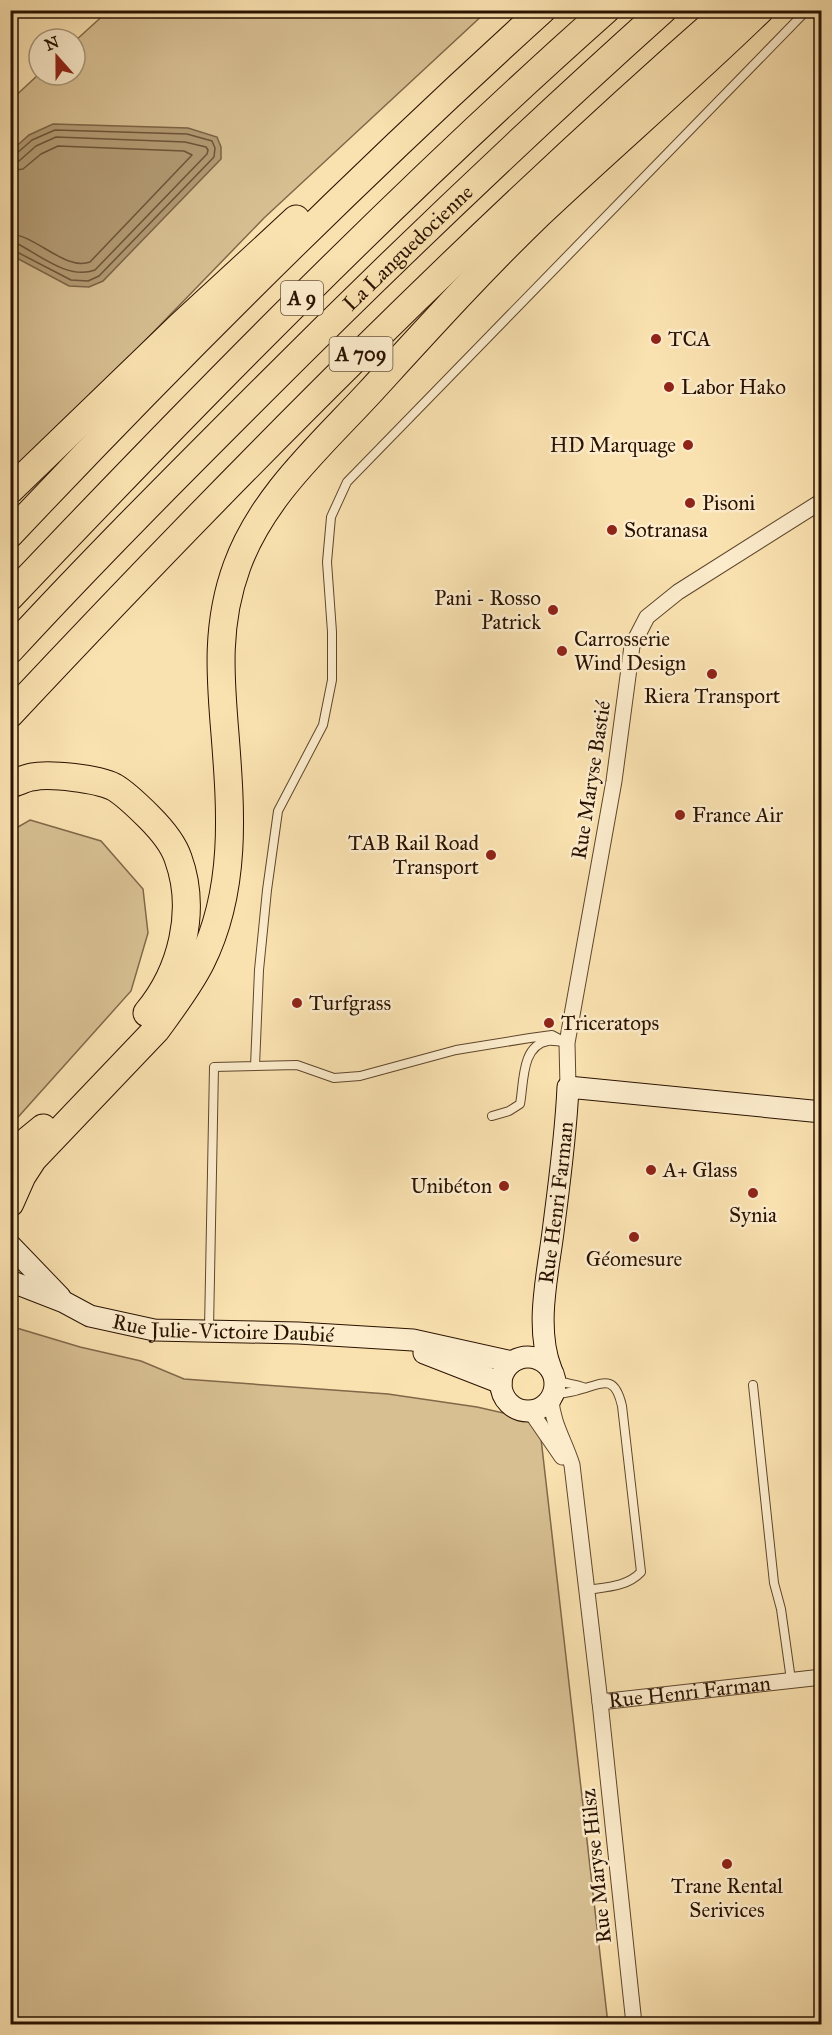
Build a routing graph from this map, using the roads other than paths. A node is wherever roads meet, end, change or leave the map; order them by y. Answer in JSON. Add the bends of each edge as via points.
{"nodes":[{"id":1,"x":606,"y":10,"type":"edge"},
{"id":2,"x":663,"y":10,"type":"edge"},
{"id":3,"x":728,"y":10,"type":"edge"},
{"id":4,"x":760,"y":10,"type":"edge"},
{"id":5,"x":807,"y":10,"type":"edge"},
{"id":6,"x":540,"y":13,"type":"edge"},
{"id":7,"x":10,"y":490,"type":"edge"},
{"id":8,"x":822,"y":501,"type":"edge"},
{"id":9,"x":10,"y":534,"type":"edge"},
{"id":10,"x":10,"y":597,"type":"edge"},
{"id":11,"x":10,"y":650,"type":"edge"},
{"id":12,"x":10,"y":714,"type":"edge"},
{"id":13,"x":10,"y":784,"type":"edge"},
{"id":14,"x":567,"y":1043,"type":"junction"},
{"id":15,"x":255,"y":1066,"type":"junction"},
{"id":16,"x":568,"y":1087,"type":"junction"},
{"id":17,"x":822,"y":1112,"type":"edge"},
{"id":18,"x":492,"y":1116,"type":"dead end"},
{"id":19,"x":10,"y":1155,"type":"edge"},
{"id":20,"x":10,"y":1203,"type":"edge"},
{"id":21,"x":10,"y":1245,"type":"edge"},
{"id":22,"x":10,"y":1281,"type":"edge"},
{"id":23,"x":64,"y":1302,"type":"junction"},
{"id":24,"x":542,"y":1318,"type":"junction"},
{"id":25,"x":209,"y":1331,"type":"junction"},
{"id":26,"x":387,"y":1338,"type":"junction"},
{"id":27,"x":520,"y":1359,"type":"junction"},
{"id":28,"x":501,"y":1383,"type":"junction"},
{"id":29,"x":753,"y":1385,"type":"dead end"},
{"id":30,"x":552,"y":1386,"type":"junction"},
{"id":31,"x":583,"y":1387,"type":"junction"},
{"id":32,"x":531,"y":1412,"type":"junction"},
{"id":33,"x":573,"y":1482,"type":"junction"},
{"id":34,"x":586,"y":1590,"type":"junction"},
{"id":35,"x":822,"y":1677,"type":"edge"},
{"id":36,"x":791,"y":1680,"type":"junction"},
{"id":37,"x":600,"y":1702,"type":"junction"},
{"id":38,"x":634,"y":2025,"type":"edge"}],
"edges":[{"from":1,"to":10,"type":"highway","name":"La Languedocienne","number":"A 9","via":[[267,332]]},
{"from":2,"to":11,"type":"highway","name":"La Languedocienne","number":"A 9","via":[[383,271]]},
{"from":3,"to":12,"type":"highway","number":"A 709","via":[[427,287],[152,563]]},
{"from":4,"to":20,"type":"highway","via":[[502,250],[306,460],[264,512],[238,564],[222,626],[220,667],[230,849],[211,942],[194,976],[156,1030],[33,1159]]},
{"from":5,"to":15,"type":"lane","via":[[347,482],[331,517],[327,562],[332,680],[322,724],[278,811],[259,970]]},
{"from":6,"to":7,"type":"highway","via":[[399,126],[311,205]]},
{"from":6,"to":9,"type":"highway","via":[[264,275]]},
{"from":8,"to":14,"type":"street","name":"Rue Maryse Bastié","via":[[678,592],[647,618],[632,646],[614,781]]},
{"from":13,"to":19,"type":"highway","via":[[33,776],[73,777],[113,787],[139,807],[178,855],[187,921],[178,958],[160,997],[44,1127]]},
{"from":14,"to":15,"type":"lane","via":[[552,1035],[530,1038],[456,1050],[360,1076],[334,1078],[297,1065]]},
{"from":14,"to":16,"type":"street","name":"Rue Maryse Bastié"},
{"from":14,"to":18,"type":"lane","via":[[548,1041],[536,1046],[527,1058],[520,1104]]},
{"from":15,"to":25,"type":"lane","via":[[214,1066]]},
{"from":16,"to":17,"type":"street"},
{"from":16,"to":24,"type":"street","name":"Rue Henri Farman","via":[[566,1137]]},
{"from":21,"to":23,"type":"street","name":"Rue Julie-Victoire Daubié"},
{"from":22,"to":23,"type":"street","name":"Rue Julie-Victoire Daubié"},
{"from":23,"to":25,"type":"street","name":"Rue Julie-Victoire Daubié","via":[[90,1316],[154,1330]]},
{"from":24,"to":27,"type":"street","name":"Rue Henri Farman"},
{"from":24,"to":30,"type":"street","name":"Rue Henri Farman"},
{"from":25,"to":26,"type":"street","name":"Rue Julie-Victoire Daubié"},
{"from":26,"to":27,"type":"street","name":"Rue Julie-Victoire Daubié"},
{"from":26,"to":28,"type":"street","name":"Rue Julie-Victoire Daubié"},
{"from":27,"to":28,"type":"street","via":[[502,1375]]},
{"from":27,"to":30,"type":"street","via":[[537,1359]]},
{"from":28,"to":32,"type":"street","via":[[506,1402]]},
{"from":29,"to":36,"type":"lane","via":[[774,1583]]},
{"from":30,"to":31,"type":"lane"},
{"from":30,"to":31,"type":"lane","via":[[563,1392]]},
{"from":30,"to":32,"type":"street","via":[[542,1407]]},
{"from":30,"to":33,"type":"street","name":"Rue Henri Farman","via":[[554,1422],[566,1446]]},
{"from":31,"to":34,"type":"lane","via":[[604,1383],[619,1392],[641,1572],[624,1584]]},
{"from":32,"to":33,"type":"street","name":"Rue Henri Farman","via":[[555,1445]]},
{"from":33,"to":34,"type":"street","name":"Rue Henri Farman"},
{"from":34,"to":37,"type":"street","name":"Rue Henri Farman"},
{"from":35,"to":36,"type":"street","name":"Rue Henri Farman"},
{"from":36,"to":37,"type":"street","name":"Rue Henri Farman"},
{"from":37,"to":38,"type":"street","name":"Rue Maryse Hilsz"}]}
